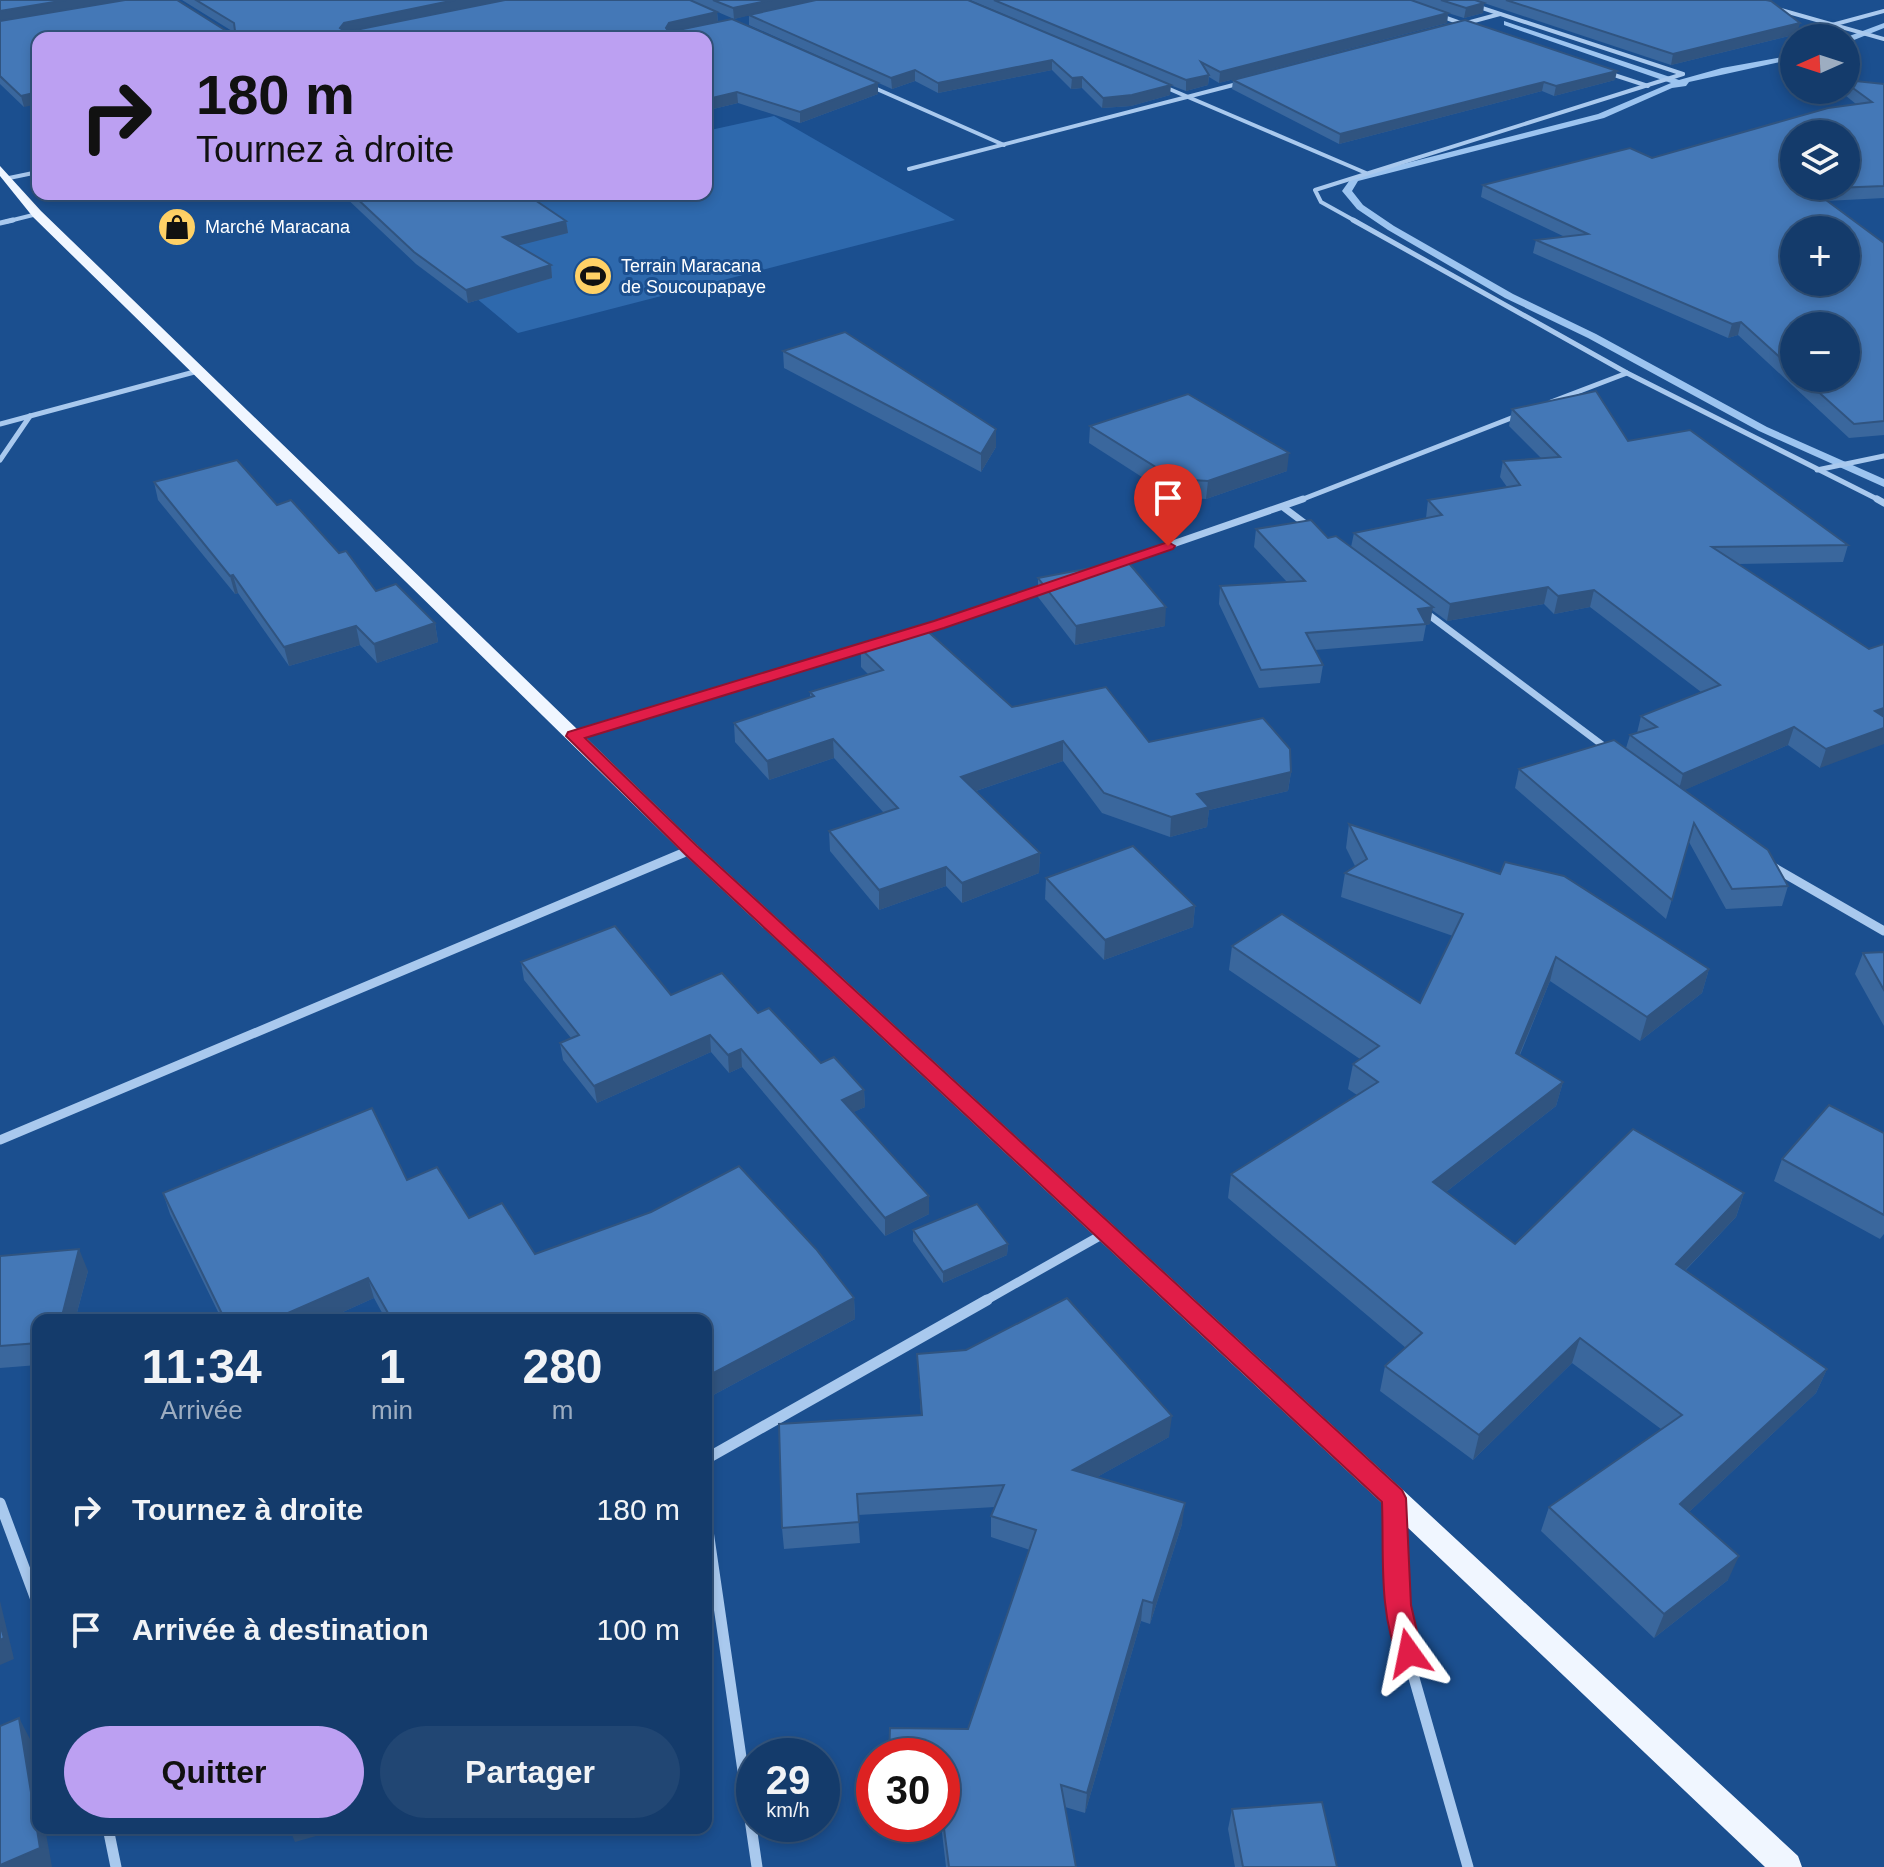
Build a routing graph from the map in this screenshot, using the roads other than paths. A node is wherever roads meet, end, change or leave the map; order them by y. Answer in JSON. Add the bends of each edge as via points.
{"nodes":[{"id":1,"x":1458,"y":0,"type":"edge"},
{"id":2,"x":1760,"y":4,"type":"edge"},
{"id":3,"x":1884,"y":11,"type":"edge"},
{"id":4,"x":1436,"y":14,"type":"edge"},
{"id":5,"x":1500,"y":14,"type":"junction"},
{"id":6,"x":1463,"y":24,"type":"junction"},
{"id":7,"x":1825,"y":24,"type":"edge"},
{"id":8,"x":1838,"y":24,"type":"edge"},
{"id":9,"x":1448,"y":28,"type":"edge"},
{"id":10,"x":1477,"y":28,"type":"edge"},
{"id":11,"x":1860,"y":33,"type":"edge"},
{"id":12,"x":1884,"y":39,"type":"edge"},
{"id":13,"x":1606,"y":72,"type":"edge"},
{"id":14,"x":1250,"y":80,"type":"edge"},
{"id":15,"x":861,"y":82,"type":"edge"},
{"id":16,"x":1160,"y":84,"type":"edge"},
{"id":17,"x":1648,"y":87,"type":"junction"},
{"id":18,"x":1188,"y":96,"type":"junction"},
{"id":19,"x":1004,"y":145,"type":"junction"},
{"id":20,"x":909,"y":169,"type":"dead end"},
{"id":21,"x":32,"y":172,"type":"edge"},
{"id":22,"x":4,"y":173,"type":"edge"},
{"id":23,"x":1366,"y":173,"type":"junction"},
{"id":24,"x":37,"y":214,"type":"junction"},
{"id":25,"x":0,"y":223,"type":"edge"},
{"id":26,"x":198,"y":371,"type":"junction"},
{"id":27,"x":1627,"y":373,"type":"junction"},
{"id":28,"x":1541,"y":406,"type":"edge"},
{"id":29,"x":1526,"y":412,"type":"edge"},
{"id":30,"x":30,"y":416,"type":"junction"},
{"id":31,"x":0,"y":424,"type":"edge"},
{"id":32,"x":1884,"y":456,"type":"edge"},
{"id":33,"x":0,"y":460,"type":"edge"},
{"id":34,"x":1817,"y":470,"type":"junction"},
{"id":35,"x":1884,"y":503,"type":"edge"},
{"id":36,"x":1283,"y":507,"type":"junction"},
{"id":37,"x":1320,"y":535,"type":"edge"},
{"id":38,"x":1103,"y":568,"type":"edge"},
{"id":39,"x":1059,"y":584,"type":"edge"},
{"id":40,"x":1421,"y":610,"type":"edge"},
{"id":41,"x":574,"y":736,"type":"junction"},
{"id":42,"x":1622,"y":759,"type":"edge"},
{"id":43,"x":691,"y":850,"type":"junction"},
{"id":44,"x":1760,"y":859,"type":"edge"},
{"id":45,"x":1884,"y":931,"type":"edge"},
{"id":46,"x":0,"y":1140,"type":"edge"},
{"id":47,"x":1105,"y":1233,"type":"junction"},
{"id":48,"x":712,"y":1456,"type":"edge"},
{"id":49,"x":1394,"y":1498,"type":"junction"},
{"id":50,"x":0,"y":1503,"type":"edge"},
{"id":51,"x":712,"y":1558,"type":"edge"},
{"id":52,"x":32,"y":1589,"type":"edge"},
{"id":53,"x":109,"y":1834,"type":"edge"},
{"id":54,"x":116,"y":1867,"type":"edge"},
{"id":55,"x":757,"y":1867,"type":"edge"},
{"id":56,"x":1468,"y":1867,"type":"edge"},
{"id":57,"x":1787,"y":1867,"type":"edge"}],
"edges":[{"from":1,"to":5,"type":"street"},
{"from":2,"to":7,"type":"street"},
{"from":3,"to":8,"type":"street"},
{"from":4,"to":6,"type":"street"},
{"from":5,"to":6,"type":"street"},
{"from":5,"to":17,"type":"street","via":[[1683,74]]},
{"from":6,"to":9,"type":"street"},
{"from":6,"to":10,"type":"street"},
{"from":11,"to":12,"type":"street"},
{"from":13,"to":17,"type":"street"},
{"from":14,"to":18,"type":"street"},
{"from":15,"to":19,"type":"street"},
{"from":16,"to":18,"type":"street"},
{"from":17,"to":23,"type":"street"},
{"from":18,"to":19,"type":"street"},
{"from":18,"to":23,"type":"street"},
{"from":19,"to":20,"type":"street"},
{"from":21,"to":22,"type":"street"},
{"from":22,"to":24,"type":"main road"},
{"from":23,"to":27,"type":"street","via":[[1315,190],[1315,195]]},
{"from":24,"to":25,"type":"street"},
{"from":24,"to":26,"type":"main road"},
{"from":26,"to":30,"type":"street"},
{"from":26,"to":41,"type":"main road"},
{"from":27,"to":28,"type":"street"},
{"from":27,"to":34,"type":"street"},
{"from":29,"to":36,"type":"street"},
{"from":30,"to":31,"type":"street"},
{"from":30,"to":33,"type":"street"},
{"from":32,"to":34,"type":"street"},
{"from":34,"to":35,"type":"street"},
{"from":36,"to":37,"type":"street"},
{"from":36,"to":38,"type":"street"},
{"from":39,"to":41,"type":"street"},
{"from":40,"to":42,"type":"street"},
{"from":41,"to":43,"type":"main road"},
{"from":43,"to":46,"type":"street"},
{"from":43,"to":47,"type":"main road"},
{"from":44,"to":45,"type":"street"},
{"from":47,"to":48,"type":"street"},
{"from":47,"to":49,"type":"main road"},
{"from":49,"to":56,"type":"street","via":[[1399,1605],[1414,1678]]},
{"from":49,"to":57,"type":"main road"},
{"from":50,"to":52,"type":"street"},
{"from":51,"to":55,"type":"street"},
{"from":53,"to":54,"type":"street"}]}
